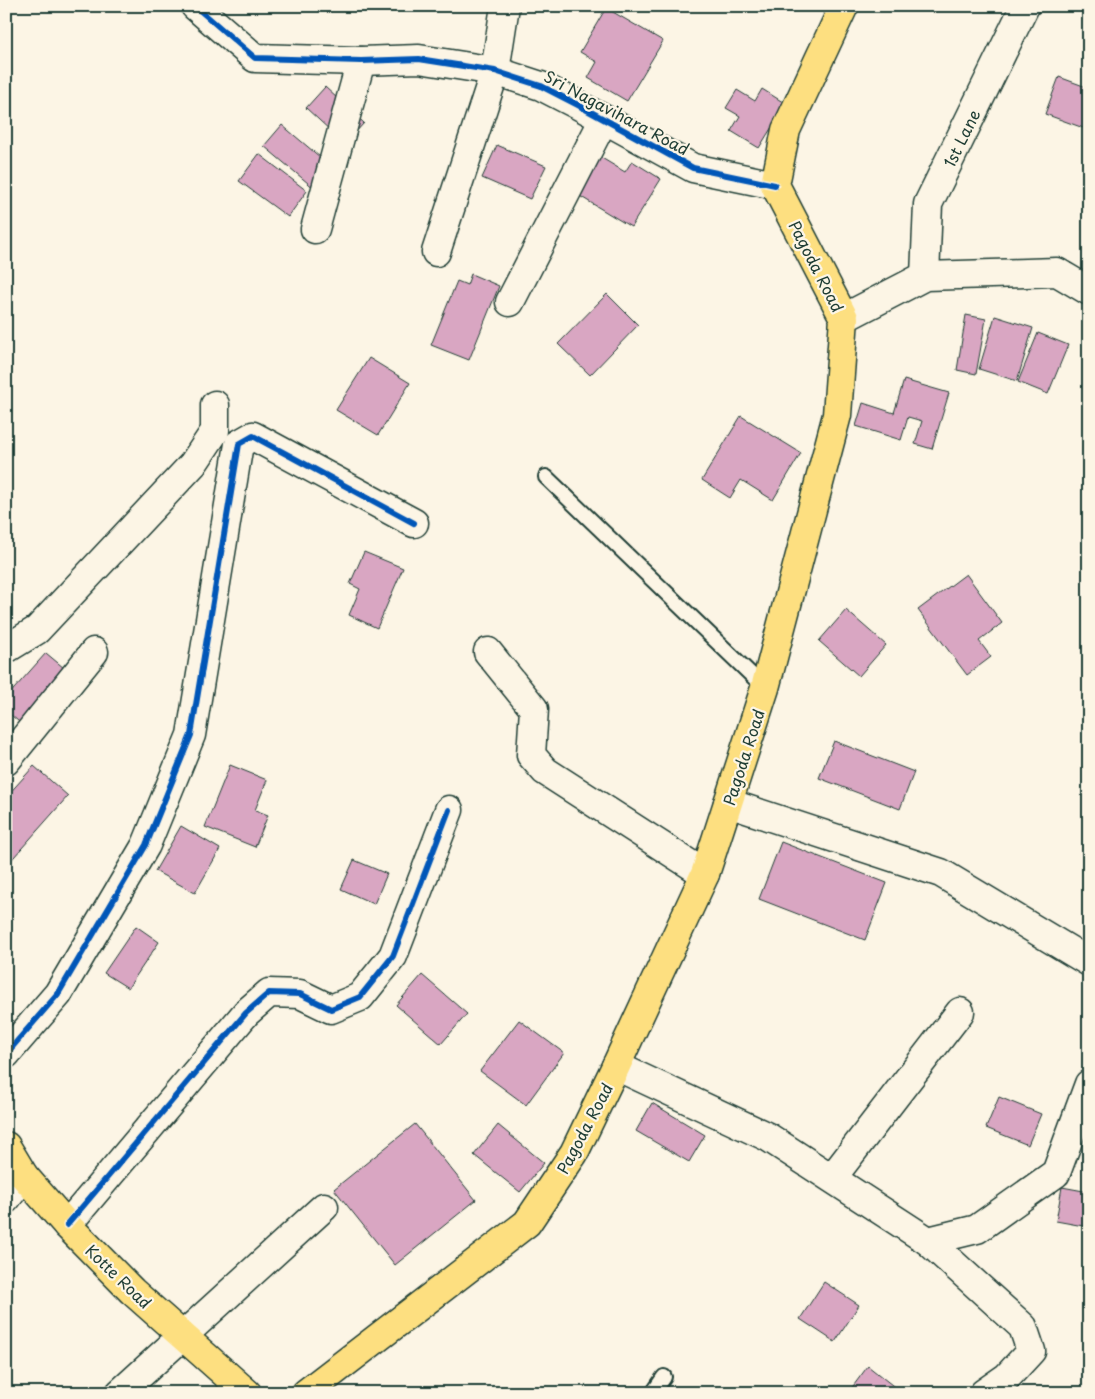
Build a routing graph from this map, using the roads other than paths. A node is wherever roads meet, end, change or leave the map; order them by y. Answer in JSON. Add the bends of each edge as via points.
{"nodes":[{"id":1,"x":195,"y":6,"type":"edge"},
{"id":2,"x":505,"y":6,"type":"edge"},
{"id":3,"x":844,"y":6,"type":"edge"},
{"id":4,"x":1025,"y":6,"type":"edge"},
{"id":5,"x":361,"y":61,"type":"junction"},
{"id":6,"x":495,"y":71,"type":"junction"},
{"id":7,"x":604,"y":119,"type":"junction"},
{"id":8,"x":775,"y":185,"type":"junction"},
{"id":9,"x":314,"y":229,"type":"dead end"},
{"id":10,"x":436,"y":252,"type":"dead end"},
{"id":11,"x":925,"y":276,"type":"junction"},
{"id":12,"x":1089,"y":291,"type":"edge"},
{"id":13,"x":510,"y":302,"type":"dead end"},
{"id":14,"x":844,"y":318,"type":"junction"},
{"id":15,"x":215,"y":404,"type":"dead end"},
{"id":16,"x":546,"y":477,"type":"dead end"},
{"id":17,"x":414,"y":524,"type":"dead end"},
{"id":18,"x":6,"y":650,"type":"edge"},
{"id":19,"x":94,"y":652,"type":"dead end"},
{"id":20,"x":488,"y":652,"type":"dead end"},
{"id":21,"x":765,"y":688,"type":"junction"},
{"id":22,"x":6,"y":761,"type":"edge"},
{"id":23,"x":728,"y":803,"type":"junction"},
{"id":24,"x":449,"y":810,"type":"dead end"},
{"id":25,"x":705,"y":874,"type":"junction"},
{"id":26,"x":1089,"y":962,"type":"edge"},
{"id":27,"x":960,"y":1012,"type":"dead end"},
{"id":28,"x":6,"y":1054,"type":"edge"},
{"id":29,"x":616,"y":1066,"type":"junction"},
{"id":30,"x":1089,"y":1084,"type":"edge"},
{"id":31,"x":6,"y":1146,"type":"edge"},
{"id":32,"x":24,"y":1176,"type":"junction"},
{"id":33,"x":832,"y":1178,"type":"junction"},
{"id":34,"x":6,"y":1199,"type":"edge"},
{"id":35,"x":324,"y":1206,"type":"dead end"},
{"id":36,"x":67,"y":1225,"type":"junction"},
{"id":37,"x":928,"y":1240,"type":"junction"},
{"id":38,"x":182,"y":1335,"type":"junction"},
{"id":39,"x":664,"y":1377,"type":"dead end"},
{"id":40,"x":120,"y":1393,"type":"edge"},
{"id":41,"x":246,"y":1393,"type":"edge"},
{"id":42,"x":306,"y":1393,"type":"edge"},
{"id":43,"x":653,"y":1393,"type":"edge"},
{"id":44,"x":984,"y":1393,"type":"edge"}],
"edges":[{"from":1,"to":5,"type":"street","name":"Sri Nagavihara Road","via":[[255,58]]},
{"from":2,"to":6,"type":"street"},
{"from":3,"to":8,"type":"main road","via":[[786,130]]},
{"from":4,"to":11,"type":"street","name":"1st Lane","via":[[928,204]]},
{"from":5,"to":6,"type":"street","name":"Sri Nagavihara Road","via":[[419,60]]},
{"from":5,"to":9,"type":"street"},
{"from":6,"to":7,"type":"street","name":"Sri Nagavihara Road","via":[[542,86]]},
{"from":6,"to":10,"type":"street"},
{"from":7,"to":8,"type":"street","name":"Sri Nagavihara Road","via":[[693,168]]},
{"from":7,"to":13,"type":"street"},
{"from":8,"to":14,"type":"main road","name":"Pagoda Road"},
{"from":11,"to":12,"type":"street","via":[[1057,272]]},
{"from":11,"to":14,"type":"street"},
{"from":14,"to":21,"type":"main road","name":"Pagoda Road","via":[[837,415]]},
{"from":15,"to":18,"type":"street","via":[[215,431],[193,464],[37,630]]},
{"from":16,"to":21,"type":"lane"},
{"from":17,"to":28,"type":"street","via":[[253,436],[239,444],[191,735],[146,845],[58,994]]},
{"from":19,"to":22,"type":"street"},
{"from":20,"to":25,"type":"street","via":[[534,709],[531,755],[545,771]]},
{"from":21,"to":23,"type":"main road","name":"Pagoda Road"},
{"from":23,"to":25,"type":"main road","name":"Pagoda Road"},
{"from":23,"to":26,"type":"street","via":[[941,873]]},
{"from":24,"to":36,"type":"street","via":[[393,956],[360,998],[331,1010],[300,994],[269,993],[246,1013]]},
{"from":25,"to":29,"type":"main road","name":"Pagoda Road"},
{"from":27,"to":33,"type":"street"},
{"from":29,"to":33,"type":"street","via":[[768,1137]]},
{"from":29,"to":42,"type":"main road","name":"Pagoda Road","via":[[574,1154],[527,1223]]},
{"from":30,"to":37,"type":"street","via":[[1056,1173],[977,1229]]},
{"from":31,"to":32,"type":"main road","name":"Kotte Road"},
{"from":32,"to":34,"type":"street"},
{"from":32,"to":36,"type":"main road","name":"Kotte Road"},
{"from":33,"to":37,"type":"street"},
{"from":35,"to":38,"type":"street"},
{"from":36,"to":38,"type":"main road","name":"Kotte Road","via":[[132,1291]]},
{"from":37,"to":44,"type":"street","via":[[1023,1327],[1031,1351],[1007,1377]]},
{"from":38,"to":40,"type":"street"},
{"from":38,"to":41,"type":"main road","name":"Kotte Road"},
{"from":39,"to":43,"type":"lane"}]}
